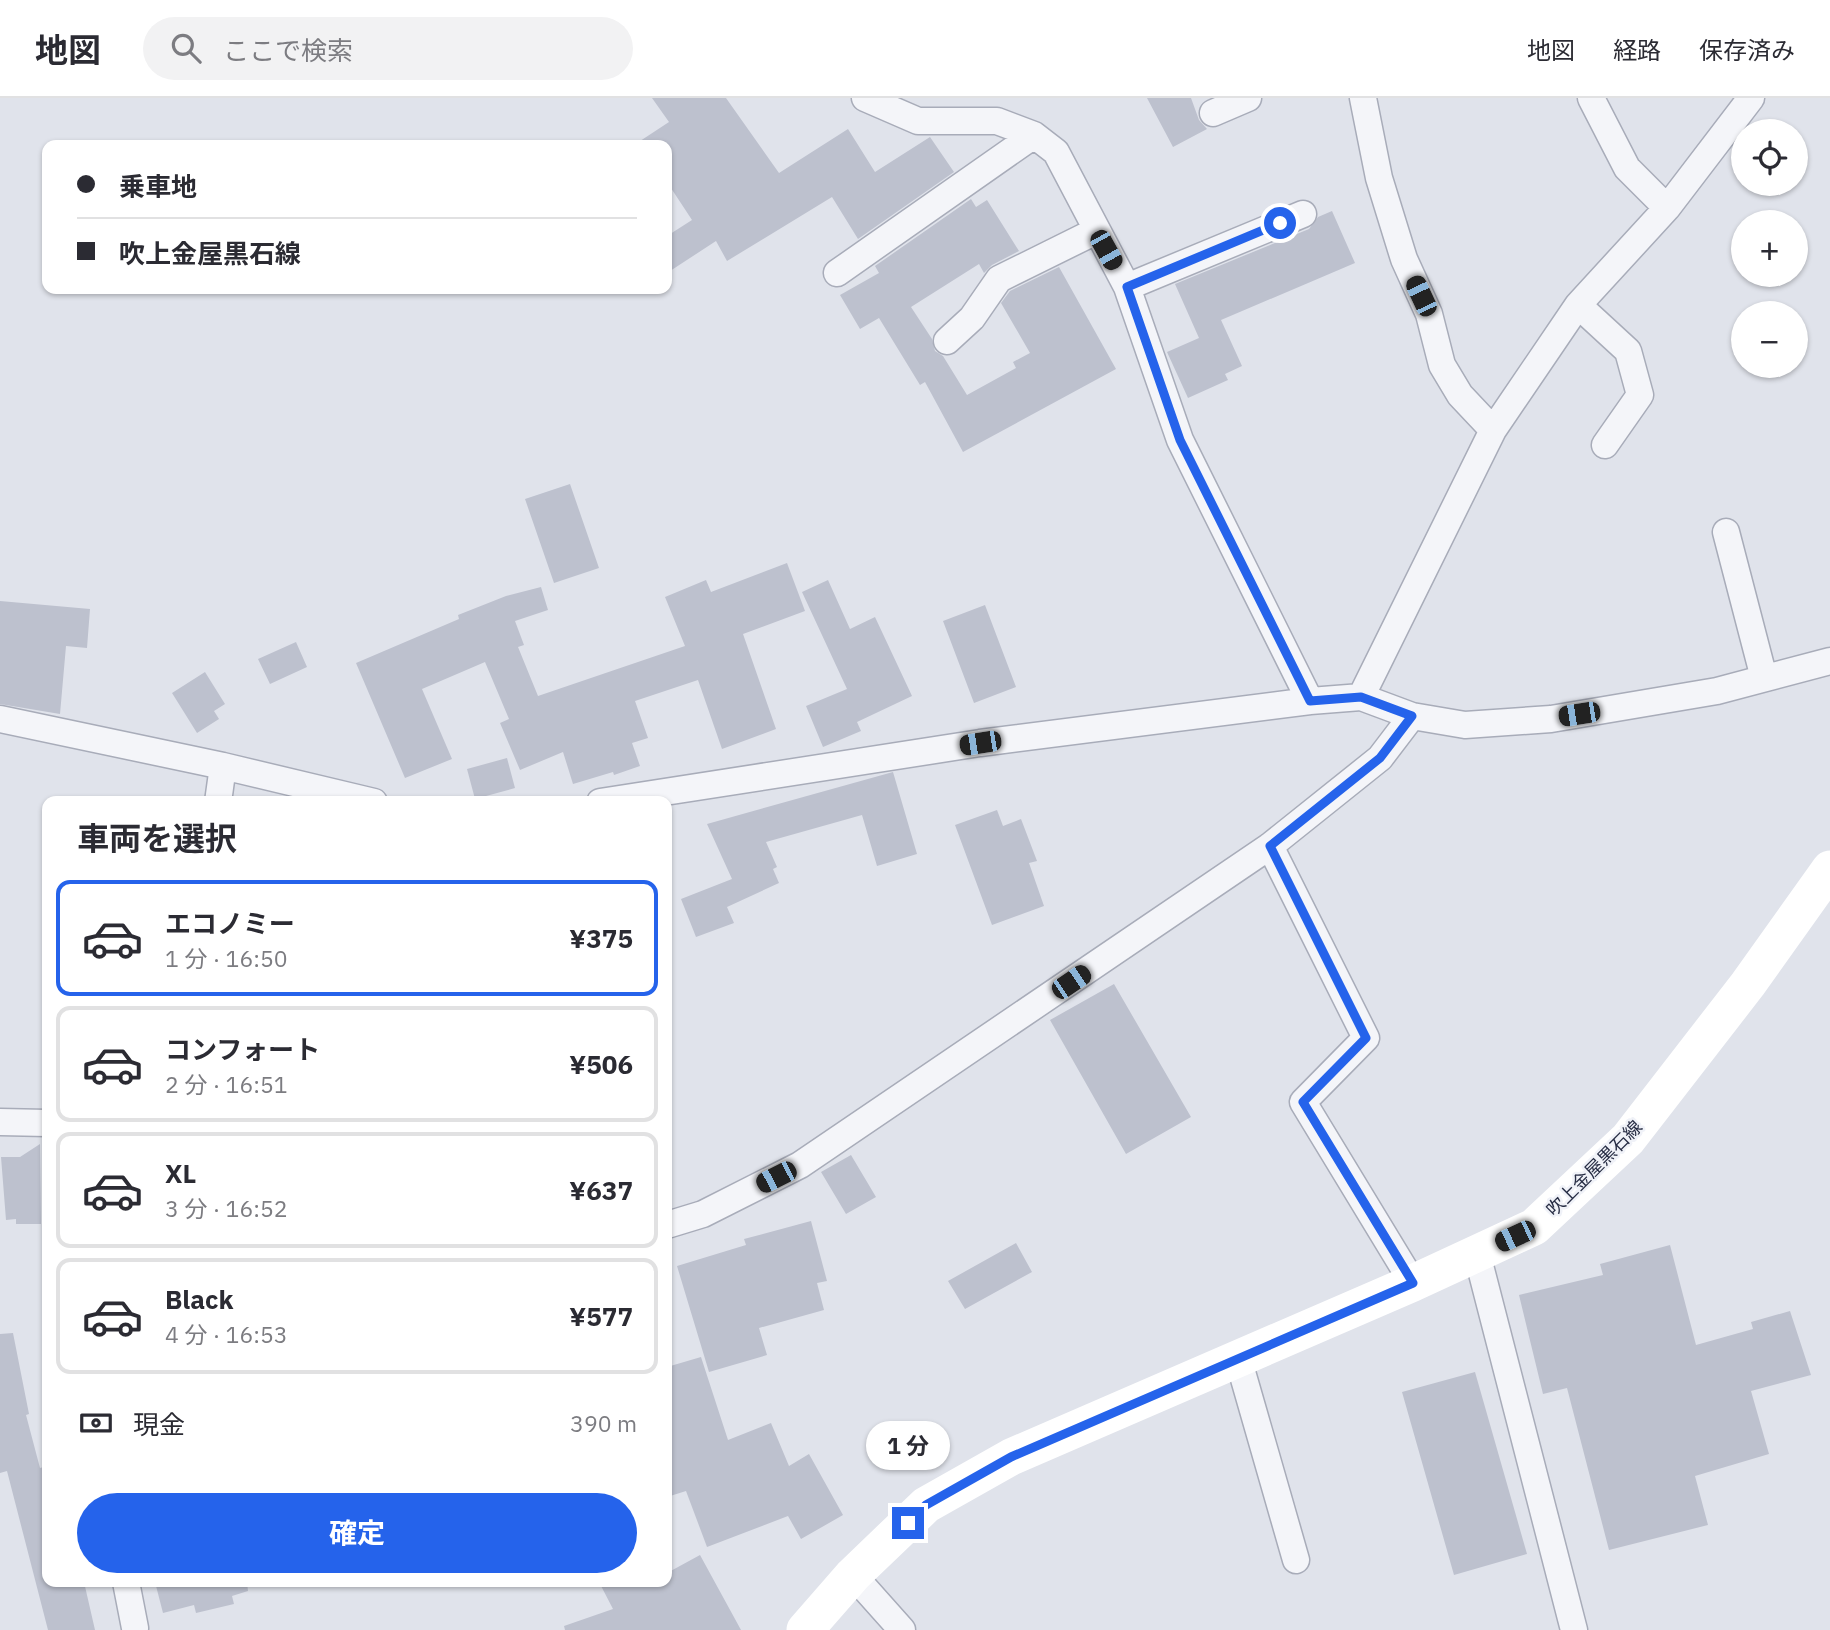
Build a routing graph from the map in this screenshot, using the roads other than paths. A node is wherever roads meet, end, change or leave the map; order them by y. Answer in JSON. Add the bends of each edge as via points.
{"nodes":[{"id":1,"x":865,"y":98,"type":"edge"},
{"id":2,"x":1248,"y":98,"type":"edge"},
{"id":3,"x":1363,"y":98,"type":"edge"},
{"id":4,"x":1591,"y":98,"type":"edge"},
{"id":5,"x":1751,"y":98,"type":"edge"},
{"id":6,"x":1213,"y":113,"type":"dead end"},
{"id":7,"x":1034,"y":135,"type":"junction"},
{"id":8,"x":1667,"y":208,"type":"junction"},
{"id":9,"x":1303,"y":214,"type":"dead end"},
{"id":10,"x":1096,"y":231,"type":"junction"},
{"id":11,"x":837,"y":273,"type":"dead end"},
{"id":12,"x":1127,"y":287,"type":"junction"},
{"id":13,"x":1578,"y":305,"type":"junction"},
{"id":14,"x":947,"y":341,"type":"dead end"},
{"id":15,"x":1493,"y":430,"type":"junction"},
{"id":16,"x":1605,"y":445,"type":"dead end"},
{"id":17,"x":1726,"y":532,"type":"dead end"},
{"id":18,"x":1830,"y":660,"type":"edge"},
{"id":19,"x":1764,"y":678,"type":"junction"},
{"id":20,"x":1361,"y":697,"type":"junction"},
{"id":21,"x":1310,"y":701,"type":"junction"},
{"id":22,"x":1412,"y":716,"type":"junction"},
{"id":23,"x":0,"y":719,"type":"edge"},
{"id":24,"x":223,"y":766,"type":"junction"},
{"id":25,"x":219,"y":796,"type":"edge"},
{"id":26,"x":349,"y":796,"type":"edge"},
{"id":27,"x":639,"y":796,"type":"edge"},
{"id":28,"x":1270,"y":846,"type":"junction"},
{"id":29,"x":1830,"y":869,"type":"edge"},
{"id":30,"x":0,"y":1122,"type":"edge"},
{"id":31,"x":42,"y":1123,"type":"edge"},
{"id":32,"x":672,"y":1223,"type":"edge"},
{"id":33,"x":1477,"y":1254,"type":"junction"},
{"id":34,"x":1413,"y":1283,"type":"junction"},
{"id":35,"x":1238,"y":1358,"type":"junction"},
{"id":36,"x":1296,"y":1560,"type":"dead end"},
{"id":37,"x":853,"y":1575,"type":"junction"},
{"id":38,"x":127,"y":1587,"type":"edge"},
{"id":39,"x":135,"y":1628,"type":"dead end"},
{"id":40,"x":805,"y":1630,"type":"edge"},
{"id":41,"x":902,"y":1630,"type":"edge"},
{"id":42,"x":1574,"y":1630,"type":"edge"}],
"edges":[{"from":1,"to":7,"type":"street","via":[[918,121],[997,121]]},
{"from":2,"to":6,"type":"street"},
{"from":3,"to":15,"type":"street","via":[[1379,178],[1404,259],[1429,314],[1442,365],[1460,395]]},
{"from":4,"to":8,"type":"street","via":[[1627,168]]},
{"from":5,"to":8,"type":"street"},
{"from":7,"to":10,"type":"street","via":[[1056,152]]},
{"from":7,"to":11,"type":"street"},
{"from":8,"to":13,"type":"street"},
{"from":9,"to":12,"type":"street"},
{"from":10,"to":12,"type":"street"},
{"from":10,"to":14,"type":"street","via":[[999,279],[972,317]]},
{"from":12,"to":21,"type":"street","via":[[1180,440]]},
{"from":13,"to":15,"type":"street"},
{"from":13,"to":16,"type":"street","via":[[1628,351],[1640,395]]},
{"from":15,"to":20,"type":"street"},
{"from":17,"to":19,"type":"street"},
{"from":18,"to":19,"type":"street"},
{"from":19,"to":22,"type":"street","via":[[1717,691],[1551,719],[1465,725]]},
{"from":20,"to":21,"type":"street"},
{"from":20,"to":22,"type":"street"},
{"from":21,"to":27,"type":"street","via":[[980,743]]},
{"from":22,"to":28,"type":"street","via":[[1380,758]]},
{"from":23,"to":24,"type":"street"},
{"from":24,"to":25,"type":"street"},
{"from":24,"to":26,"type":"street"},
{"from":28,"to":32,"type":"street","via":[[800,1165]]},
{"from":28,"to":34,"type":"street","via":[[1366,1038],[1303,1102]]},
{"from":29,"to":33,"type":"main road","name":"吹上金屋黒石線","via":[[1629,1139],[1534,1227]]},
{"from":30,"to":31,"type":"street"},
{"from":33,"to":34,"type":"main road","name":"吹上金屋黒石線"},
{"from":33,"to":42,"type":"street"},
{"from":34,"to":35,"type":"main road","name":"吹上金屋黒石線"},
{"from":35,"to":36,"type":"street"},
{"from":35,"to":37,"type":"main road","name":"吹上金屋黒石線","via":[[986,1471],[926,1505]]},
{"from":37,"to":40,"type":"main road","name":"吹上金屋黒石線"},
{"from":37,"to":41,"type":"street"},
{"from":38,"to":39,"type":"street"}]}
